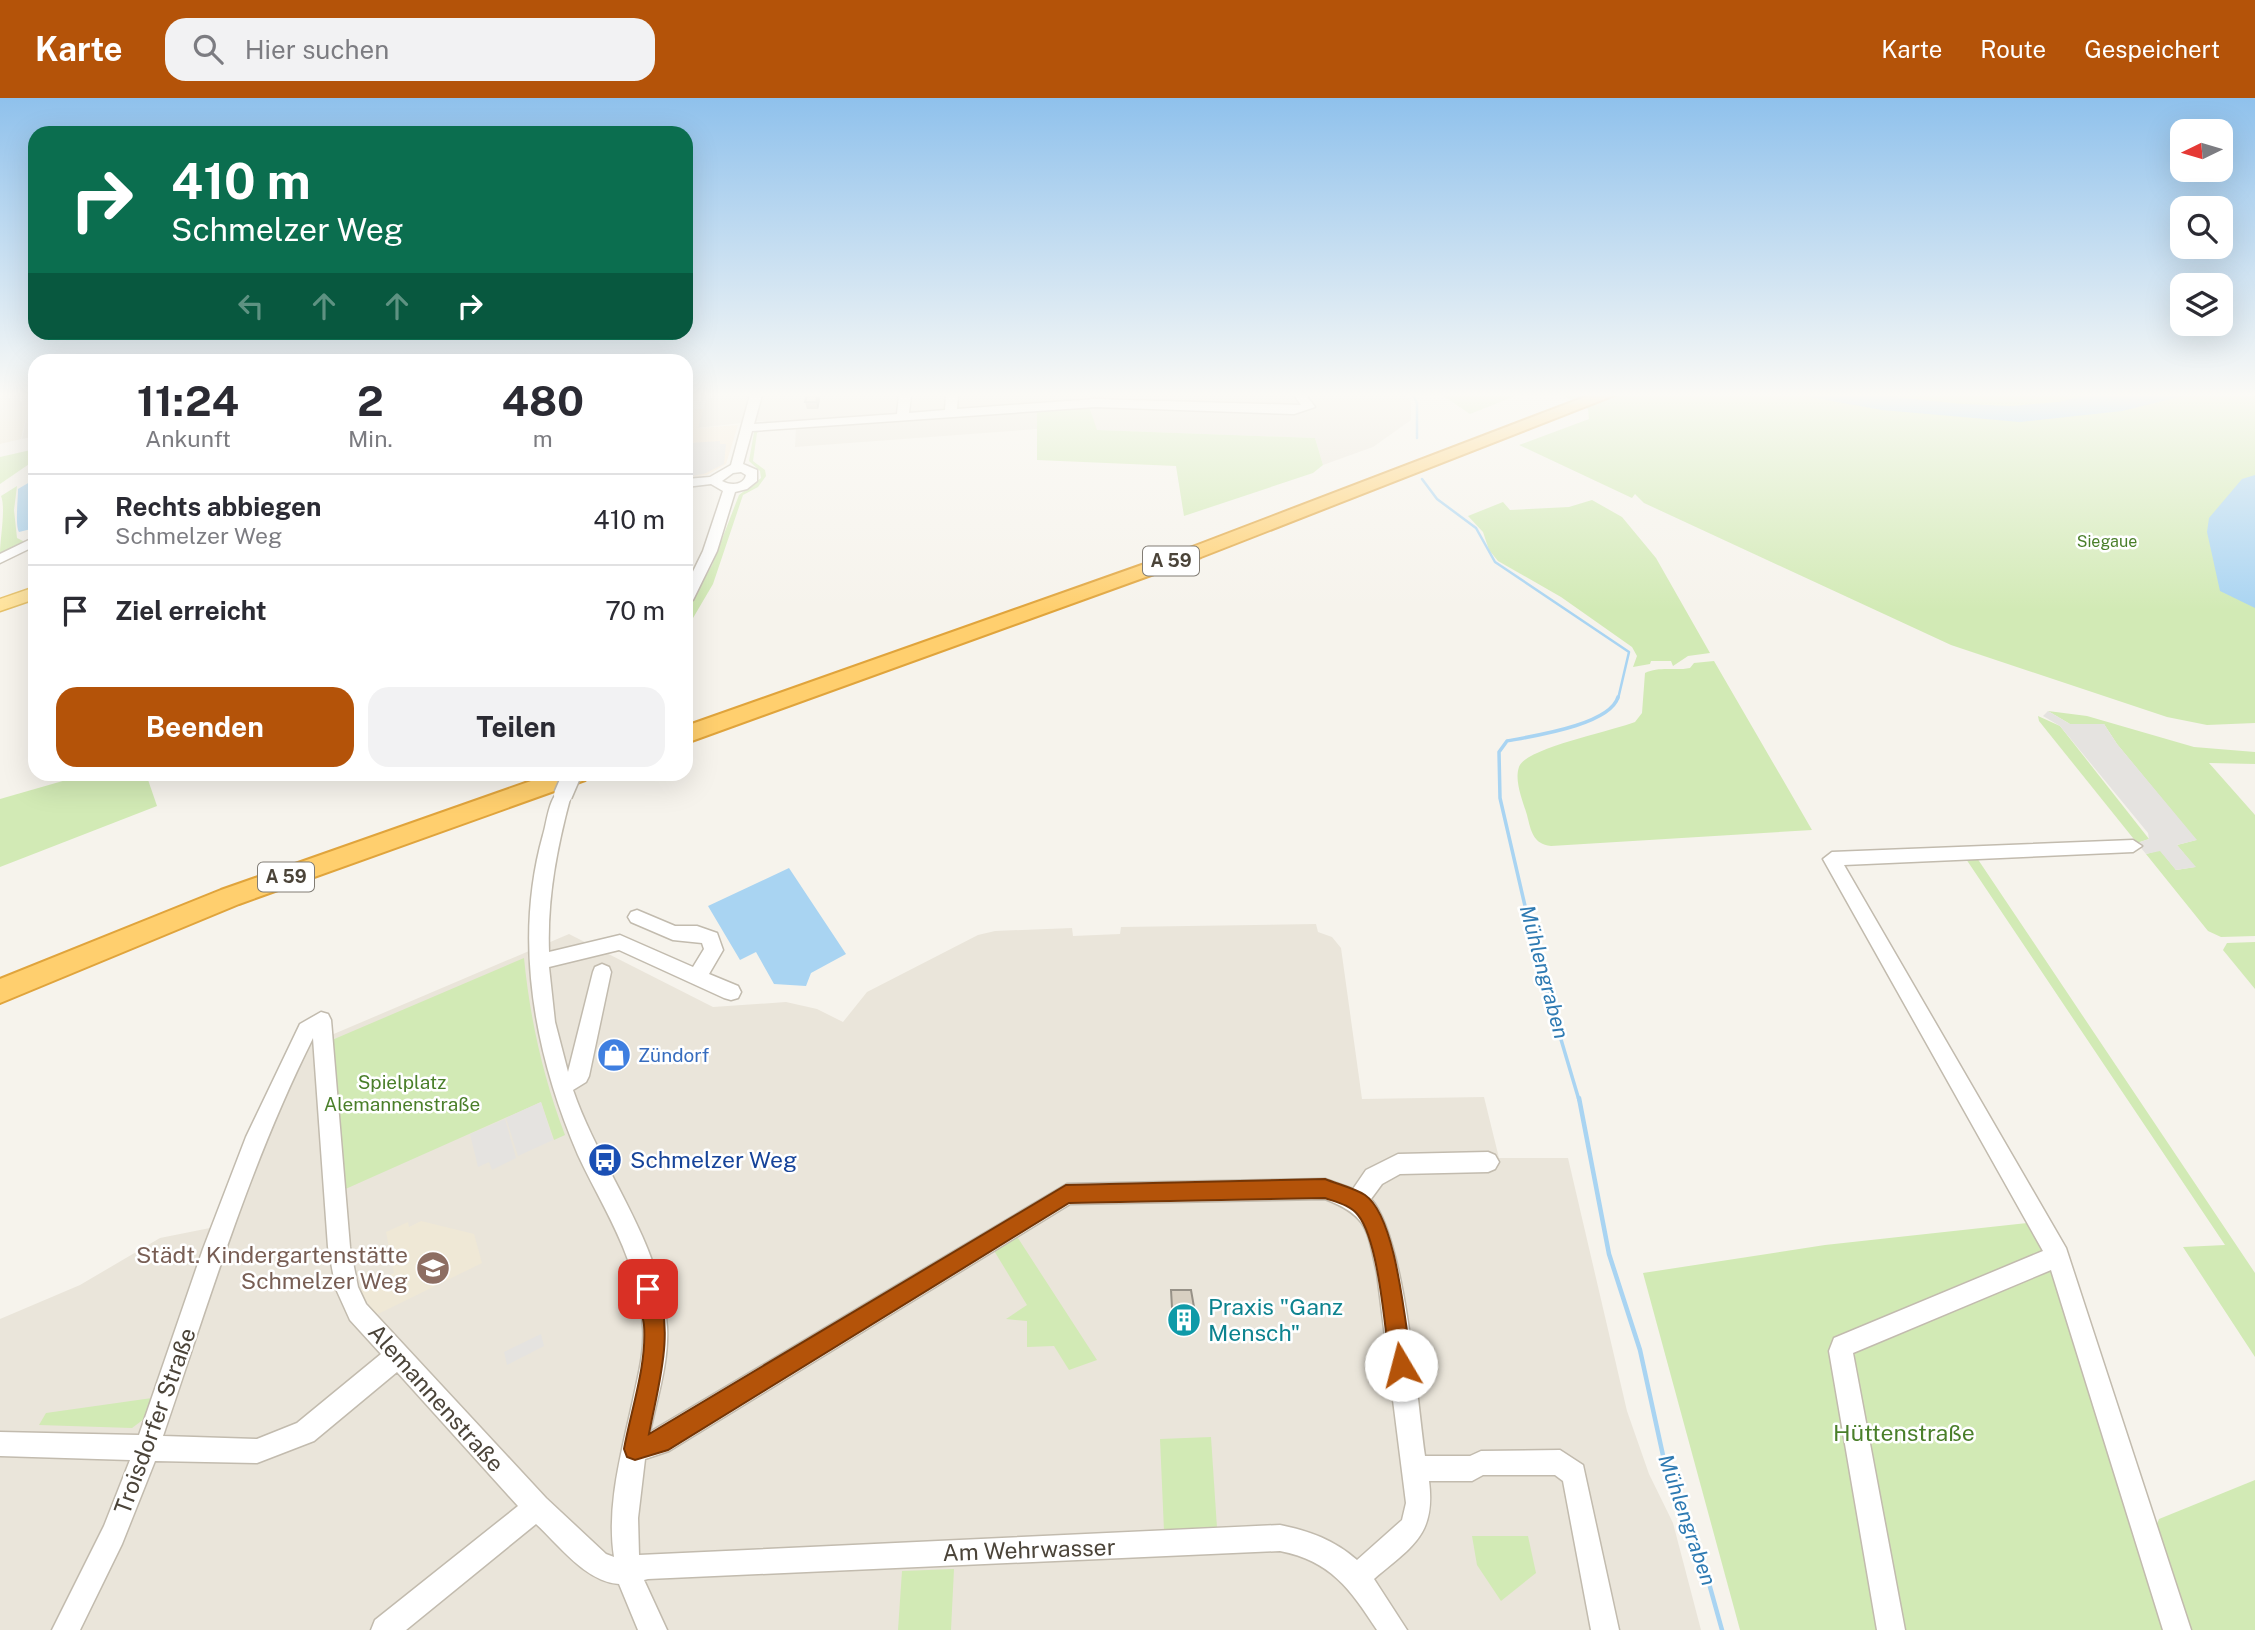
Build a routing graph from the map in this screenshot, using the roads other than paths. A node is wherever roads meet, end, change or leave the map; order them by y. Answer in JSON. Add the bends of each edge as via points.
{"nodes":[{"id":1,"x":1395,"y":466,"type":"edge"},
{"id":2,"x":1408,"y":466,"type":"edge"},
{"id":3,"x":736,"y":468,"type":"joint"},
{"id":4,"x":715,"y":480,"type":"junction"},
{"id":5,"x":693,"y":482,"type":"edge"},
{"id":6,"x":730,"y":488,"type":"junction"},
{"id":7,"x":28,"y":545,"type":"edge"},
{"id":8,"x":0,"y":559,"type":"edge"},
{"id":9,"x":693,"y":586,"type":"edge"},
{"id":10,"x":28,"y":595,"type":"edge"},
{"id":11,"x":0,"y":605,"type":"edge"},
{"id":12,"x":693,"y":720,"type":"edge"},
{"id":13,"x":693,"y":732,"type":"edge"},
{"id":14,"x":517,"y":781,"type":"edge"},
{"id":15,"x":570,"y":781,"type":"edge"},
{"id":16,"x":2133,"y":846,"type":"dead end"},
{"id":17,"x":637,"y":917,"type":"dead end"},
{"id":18,"x":538,"y":962,"type":"junction"},
{"id":19,"x":602,"y":972,"type":"dead end"},
{"id":20,"x":0,"y":975,"type":"edge"},
{"id":21,"x":697,"y":977,"type":"junction"},
{"id":22,"x":0,"y":991,"type":"edge"},
{"id":23,"x":730,"y":992,"type":"dead end"},
{"id":24,"x":321,"y":1020,"type":"joint"},
{"id":25,"x":562,"y":1086,"type":"junction"},
{"id":26,"x":1488,"y":1162,"type":"dead end"},
{"id":27,"x":1357,"y":1201,"type":"junction"},
{"id":28,"x":2058,"y":1256,"type":"junction"},
{"id":29,"x":396,"y":1357,"type":"junction"},
{"id":30,"x":0,"y":1444,"type":"edge"},
{"id":31,"x":147,"y":1448,"type":"junction"},
{"id":32,"x":635,"y":1449,"type":"junction"},
{"id":33,"x":1415,"y":1469,"type":"junction"},
{"id":34,"x":537,"y":1507,"type":"junction"},
{"id":35,"x":626,"y":1571,"type":"junction"},
{"id":36,"x":1357,"y":1577,"type":"junction"},
{"id":37,"x":66,"y":1630,"type":"edge"},
{"id":38,"x":385,"y":1630,"type":"edge"},
{"id":39,"x":653,"y":1630,"type":"edge"},
{"id":40,"x":1393,"y":1630,"type":"edge"},
{"id":41,"x":1605,"y":1630,"type":"edge"},
{"id":42,"x":1891,"y":1630,"type":"edge"},
{"id":43,"x":2176,"y":1630,"type":"edge"}],
"edges":[{"from":1,"to":12,"type":"highway","number":"A 59","via":[[1077,585]]},
{"from":2,"to":13,"type":"highway","number":"A 59","via":[[1194,553]]},
{"from":3,"to":4,"type":"street"},
{"from":3,"to":6,"type":"street","via":[[749,470],[753,477],[745,485]]},
{"from":4,"to":5,"type":"street"},
{"from":4,"to":6,"type":"street"},
{"from":6,"to":9,"type":"street","via":[[710,551]]},
{"from":7,"to":8,"type":"street"},
{"from":10,"to":11,"type":"main road"},
{"from":14,"to":20,"type":"highway","number":"A 59","via":[[234,882]]},
{"from":15,"to":18,"type":"street","via":[[542,875]]},
{"from":15,"to":22,"type":"highway","number":"A 59","via":[[230,897]]},
{"from":16,"to":28,"type":"street","via":[[1832,859]]},
{"from":17,"to":21,"type":"street","via":[[673,933],[710,938],[714,950]]},
{"from":18,"to":21,"type":"street","via":[[620,942]]},
{"from":18,"to":25,"type":"street","via":[[548,1034]]},
{"from":19,"to":25,"type":"street","via":[[579,1076]]},
{"from":21,"to":23,"type":"street"},
{"from":24,"to":29,"type":"street","name":"Alemannenstraße","via":[[332,1190],[343,1275],[358,1312]]},
{"from":24,"to":31,"type":"street","name":"Troisdorfer Straße","via":[[303,1037],[260,1132]]},
{"from":25,"to":32,"type":"street","via":[[651,1302],[654,1351]]},
{"from":26,"to":27,"type":"street","via":[[1398,1164],[1374,1177]]},
{"from":27,"to":32,"type":"street","via":[[1325,1189],[1066,1194],[660,1442]]},
{"from":27,"to":33,"type":"street","via":[[1375,1224],[1383,1248]]},
{"from":28,"to":42,"type":"street","via":[[1842,1346]]},
{"from":28,"to":43,"type":"street"},
{"from":29,"to":31,"type":"street","via":[[305,1432],[280,1444],[240,1453]]},
{"from":29,"to":34,"type":"street","name":"Alemannenstraße"},
{"from":30,"to":31,"type":"street"},
{"from":31,"to":37,"type":"street","name":"Troisdorfer Straße","via":[[104,1556]]},
{"from":32,"to":35,"type":"street","via":[[624,1524]]},
{"from":33,"to":36,"type":"street","via":[[1419,1503],[1413,1527]]},
{"from":33,"to":41,"type":"street","via":[[1560,1462],[1574,1474]]},
{"from":34,"to":35,"type":"street","name":"Alemannenstraße","via":[[597,1563]]},
{"from":34,"to":38,"type":"street"},
{"from":35,"to":36,"type":"street","name":"Am Wehrwasser","via":[[648,1566],[1280,1538],[1323,1549]]},
{"from":35,"to":39,"type":"street"},
{"from":36,"to":40,"type":"street","name":"Am Wehrwasser"}]}
